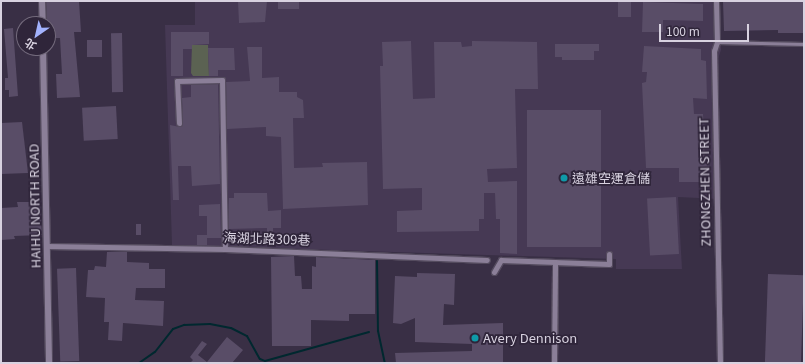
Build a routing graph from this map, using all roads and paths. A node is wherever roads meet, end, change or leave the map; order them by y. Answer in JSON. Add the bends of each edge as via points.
{"nodes":[{"id":1,"x":42,"y":1,"type":"edge"},
{"id":2,"x":716,"y":1,"type":"edge"},
{"id":3,"x":43,"y":16,"type":"edge"},
{"id":4,"x":717,"y":42,"type":"junction"},
{"id":5,"x":804,"y":44,"type":"edge"},
{"id":6,"x":43,"y":56,"type":"edge"},
{"id":7,"x":179,"y":123,"type":"dead end"},
{"id":8,"x":47,"y":246,"type":"junction"},
{"id":9,"x":225,"y":249,"type":"junction"},
{"id":10,"x":609,"y":254,"type":"dead end"},
{"id":11,"x":487,"y":260,"type":"dead end"},
{"id":12,"x":555,"y":262,"type":"junction"},
{"id":13,"x":494,"y":272,"type":"dead end"},
{"id":14,"x":49,"y":363,"type":"edge"},
{"id":15,"x":554,"y":363,"type":"edge"},
{"id":16,"x":720,"y":363,"type":"edge"}],
"edges":[{"from":1,"to":3,"type":"street"},
{"from":2,"to":4,"type":"street","name":"ZHONGZHEN STREET"},
{"from":4,"to":5,"type":"lane"},
{"from":4,"to":16,"type":"street","name":"ZHONGZHEN STREET","via":[[714,52]]},
{"from":6,"to":8,"type":"street","name":"HAIHU NORTH ROAD"},
{"from":7,"to":9,"type":"street","via":[[178,81],[222,80]]},
{"from":8,"to":9,"type":"street","name":"海湖北路309巷"},
{"from":8,"to":14,"type":"street","name":"HAIHU NORTH ROAD"},
{"from":9,"to":11,"type":"street","name":"海湖北路309巷"},
{"from":10,"to":12,"type":"street","via":[[609,264]]},
{"from":12,"to":13,"type":"street","via":[[501,260]]},
{"from":12,"to":15,"type":"street"}]}
